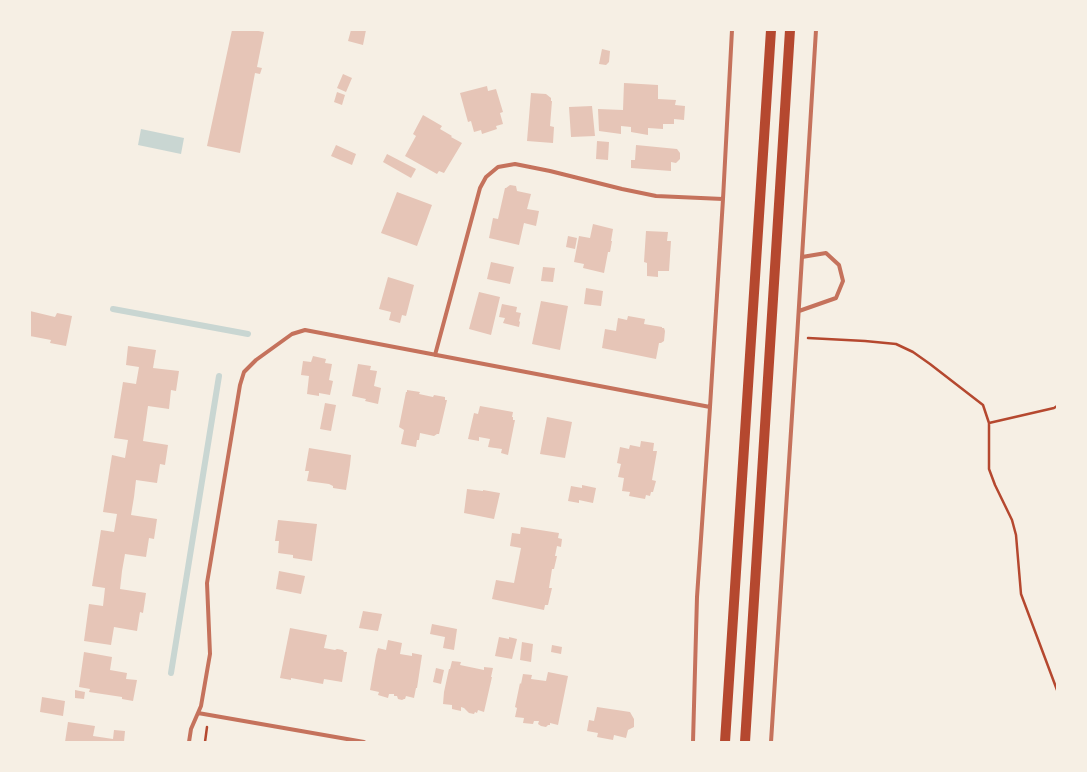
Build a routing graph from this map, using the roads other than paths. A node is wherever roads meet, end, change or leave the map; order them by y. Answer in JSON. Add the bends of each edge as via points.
{"nodes":[{"id":1,"x":732,"y":30,"type":"edge"},
{"id":2,"x":771,"y":30,"type":"edge"},
{"id":3,"x":790,"y":30,"type":"edge"},
{"id":4,"x":816,"y":30,"type":"edge"},
{"id":5,"x":723,"y":199,"type":"junction"},
{"id":6,"x":802,"y":257,"type":"junction"},
{"id":7,"x":799,"y":311,"type":"junction"},
{"id":8,"x":435,"y":355,"type":"junction"},
{"id":9,"x":710,"y":407,"type":"junction"},
{"id":10,"x":198,"y":713,"type":"junction"},
{"id":11,"x":189,"y":742,"type":"edge"},
{"id":12,"x":364,"y":742,"type":"edge"},
{"id":13,"x":693,"y":742,"type":"edge"},
{"id":14,"x":725,"y":742,"type":"edge"},
{"id":15,"x":745,"y":742,"type":"edge"},
{"id":16,"x":770,"y":742,"type":"edge"}],
"edges":[{"from":1,"to":5,"type":"street"},
{"from":2,"to":14,"type":"main road"},
{"from":3,"to":15,"type":"main road"},
{"from":4,"to":6,"type":"street"},
{"from":5,"to":8,"type":"street","via":[[656,196],[515,164],[498,167],[486,177],[480,188]]},
{"from":5,"to":9,"type":"street"},
{"from":6,"to":7,"type":"street"},
{"from":6,"to":7,"type":"street","via":[[826,253],[839,265],[843,281],[836,298]]},
{"from":7,"to":16,"type":"street"},
{"from":8,"to":9,"type":"street"},
{"from":8,"to":10,"type":"street","via":[[305,330],[292,334],[244,372],[207,583],[210,654]]},
{"from":9,"to":13,"type":"street","via":[[697,597]]},
{"from":10,"to":11,"type":"street"},
{"from":10,"to":12,"type":"street"}]}
